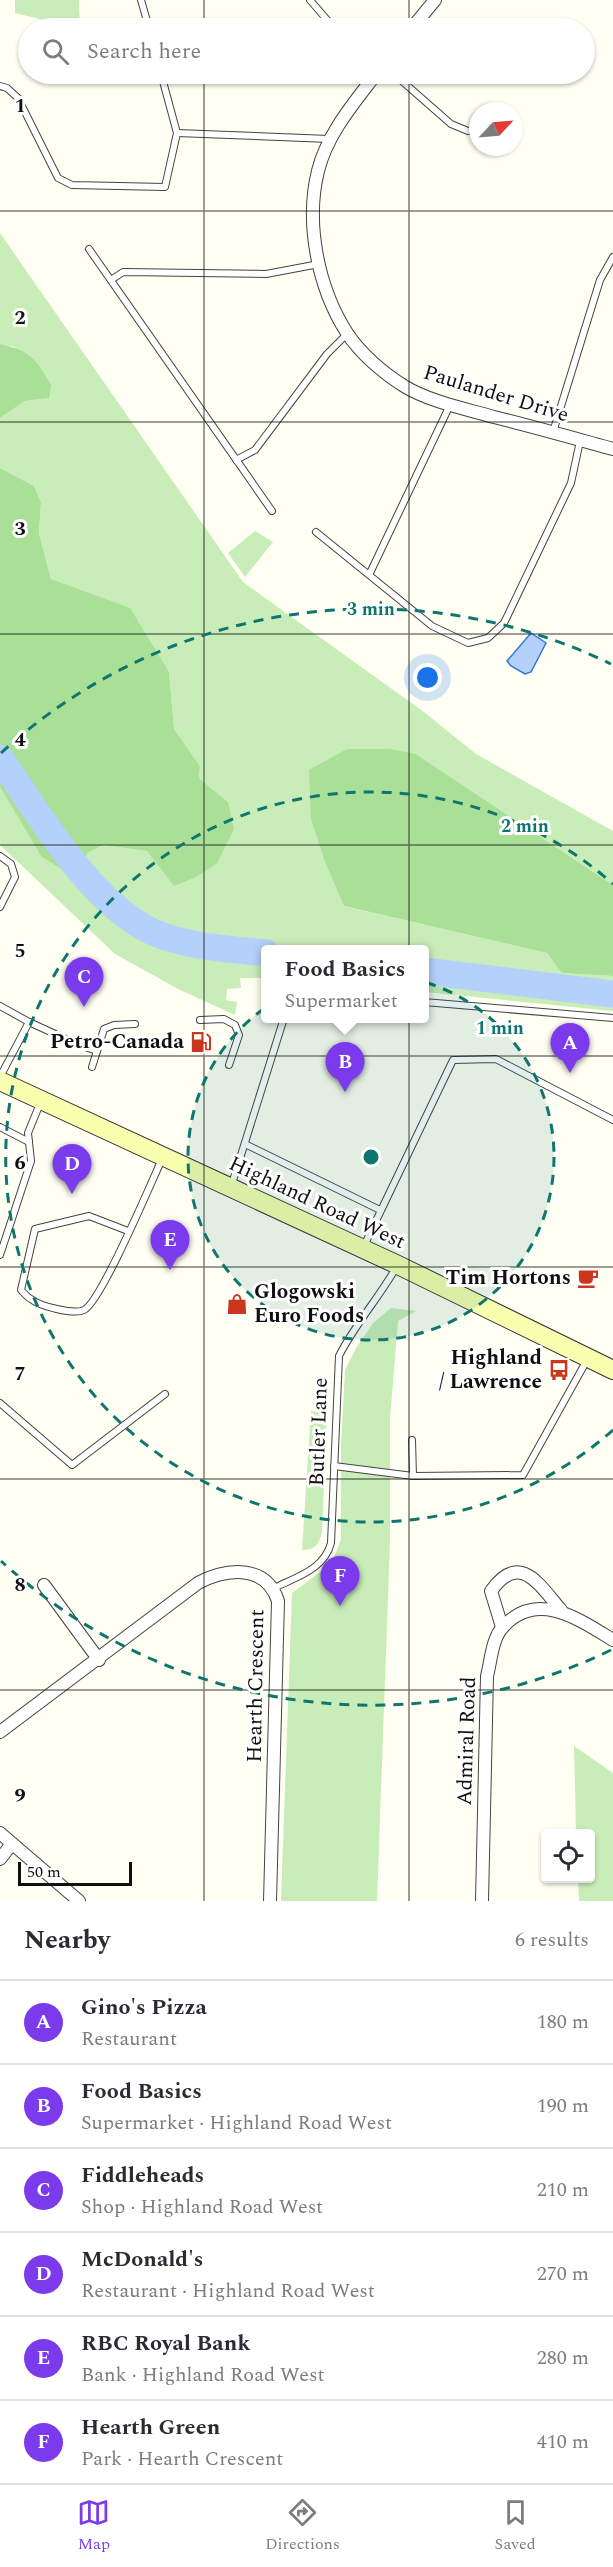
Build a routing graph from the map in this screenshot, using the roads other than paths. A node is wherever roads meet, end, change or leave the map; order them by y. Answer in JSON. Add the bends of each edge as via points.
{"nodes":[{"id":1,"x":141,"y":0,"type":"edge"},
{"id":2,"x":310,"y":0,"type":"edge"},
{"id":3,"x":435,"y":0,"type":"edge"},
{"id":4,"x":146,"y":18,"type":"edge"},
{"id":5,"x":325,"y":18,"type":"edge"},
{"id":6,"x":420,"y":18,"type":"edge"},
{"id":7,"x":164,"y":84,"type":"edge"},
{"id":8,"x":367,"y":84,"type":"edge"},
{"id":9,"x":405,"y":84,"type":"edge"},
{"id":10,"x":0,"y":86,"type":"edge"},
{"id":11,"x":469,"y":132,"type":"edge"},
{"id":12,"x":177,"y":133,"type":"junction"},
{"id":13,"x":332,"y":139,"type":"junction"},
{"id":14,"x":89,"y":249,"type":"dead end"},
{"id":15,"x":613,"y":257,"type":"edge"},
{"id":16,"x":320,"y":264,"type":"junction"},
{"id":17,"x":111,"y":280,"type":"junction"},
{"id":18,"x":347,"y":333,"type":"junction"},
{"id":19,"x":450,"y":404,"type":"junction"},
{"id":20,"x":553,"y":432,"type":"junction"},
{"id":21,"x":581,"y":440,"type":"junction"},
{"id":22,"x":613,"y":449,"type":"edge"},
{"id":23,"x":236,"y":460,"type":"junction"},
{"id":24,"x":272,"y":511,"type":"dead end"},
{"id":25,"x":316,"y":532,"type":"dead end"},
{"id":26,"x":370,"y":573,"type":"junction"},
{"id":27,"x":0,"y":856,"type":"edge"},
{"id":28,"x":0,"y":907,"type":"edge"},
{"id":29,"x":429,"y":1002,"type":"edge"},
{"id":30,"x":0,"y":1006,"type":"edge"},
{"id":31,"x":613,"y":1018,"type":"edge"},
{"id":32,"x":200,"y":1020,"type":"dead end"},
{"id":33,"x":29,"y":1022,"type":"junction"},
{"id":34,"x":282,"y":1023,"type":"edge"},
{"id":35,"x":135,"y":1024,"type":"dead end"},
{"id":36,"x":97,"y":1051,"type":"junction"},
{"id":37,"x":229,"y":1065,"type":"dead end"},
{"id":38,"x":92,"y":1067,"type":"dead end"},
{"id":39,"x":0,"y":1079,"type":"edge"},
{"id":40,"x":41,"y":1100,"type":"junction"},
{"id":41,"x":613,"y":1120,"type":"edge"},
{"id":42,"x":0,"y":1128,"type":"edge"},
{"id":43,"x":29,"y":1142,"type":"junction"},
{"id":44,"x":245,"y":1144,"type":"junction"},
{"id":45,"x":163,"y":1157,"type":"junction"},
{"id":46,"x":231,"y":1188,"type":"junction"},
{"id":47,"x":380,"y":1210,"type":"junction"},
{"id":48,"x":128,"y":1231,"type":"junction"},
{"id":49,"x":363,"y":1249,"type":"junction"},
{"id":50,"x":0,"y":1255,"type":"edge"},
{"id":51,"x":398,"y":1265,"type":"junction"},
{"id":52,"x":588,"y":1359,"type":"junction"},
{"id":53,"x":613,"y":1371,"type":"edge"},
{"id":54,"x":165,"y":1394,"type":"dead end"},
{"id":55,"x":0,"y":1403,"type":"edge"},
{"id":56,"x":412,"y":1440,"type":"dead end"},
{"id":57,"x":334,"y":1466,"type":"junction"},
{"id":58,"x":413,"y":1476,"type":"junction"},
{"id":59,"x":44,"y":1585,"type":"dead end"},
{"id":60,"x":274,"y":1588,"type":"junction"},
{"id":61,"x":561,"y":1610,"type":"junction"},
{"id":62,"x":502,"y":1627,"type":"junction"},
{"id":63,"x":613,"y":1640,"type":"edge"},
{"id":64,"x":99,"y":1660,"type":"junction"},
{"id":65,"x":0,"y":1732,"type":"edge"},
{"id":66,"x":0,"y":1833,"type":"edge"},
{"id":67,"x":11,"y":1845,"type":"junction"},
{"id":68,"x":0,"y":1859,"type":"edge"},
{"id":69,"x":79,"y":1901,"type":"edge"},
{"id":70,"x":270,"y":1901,"type":"edge"},
{"id":71,"x":482,"y":1901,"type":"edge"}],
"edges":[{"from":1,"to":4,"type":"lane"},
{"from":2,"to":5,"type":"lane"},
{"from":3,"to":6,"type":"street"},
{"from":7,"to":12,"type":"lane"},
{"from":8,"to":13,"type":"street","name":"Paulander Drive","via":[[341,119]]},
{"from":9,"to":11,"type":"lane","via":[[451,124]]},
{"from":10,"to":12,"type":"lane","via":[[18,98],[58,178],[72,185],[165,187]]},
{"from":12,"to":13,"type":"lane"},
{"from":13,"to":16,"type":"street","name":"Paulander Drive","via":[[318,169],[312,208]]},
{"from":14,"to":17,"type":"lane"},
{"from":15,"to":20,"type":"lane","via":[[600,280]]},
{"from":16,"to":17,"type":"lane","via":[[266,274],[123,272]]},
{"from":16,"to":18,"type":"street","name":"Paulander Drive","via":[[327,291]]},
{"from":17,"to":23,"type":"lane"},
{"from":18,"to":19,"type":"street","name":"Paulander Drive","via":[[371,361],[404,386]]},
{"from":18,"to":23,"type":"lane","via":[[255,450]]},
{"from":19,"to":20,"type":"street","name":"Paulander Drive"},
{"from":19,"to":26,"type":"lane"},
{"from":20,"to":21,"type":"street","name":"Paulander Drive"},
{"from":21,"to":22,"type":"street","name":"Paulander Drive"},
{"from":21,"to":26,"type":"lane","via":[[571,483],[504,623],[488,638],[468,643],[432,626]]},
{"from":23,"to":24,"type":"lane"},
{"from":25,"to":26,"type":"lane"},
{"from":27,"to":28,"type":"lane","via":[[11,864],[15,877]]},
{"from":29,"to":31,"type":"lane"},
{"from":30,"to":33,"type":"lane"},
{"from":32,"to":37,"type":"lane","via":[[224,1019],[235,1025],[239,1035]]},
{"from":33,"to":36,"type":"lane"},
{"from":33,"to":39,"type":"lane"},
{"from":34,"to":44,"type":"lane"},
{"from":35,"to":36,"type":"lane","via":[[104,1029]]},
{"from":36,"to":38,"type":"lane"},
{"from":39,"to":40,"type":"main road","name":"Highland Road West"},
{"from":40,"to":43,"type":"lane","via":[[28,1133]]},
{"from":40,"to":45,"type":"main road","name":"Highland Road West"},
{"from":41,"to":47,"type":"lane","via":[[496,1059],[453,1060]]},
{"from":42,"to":43,"type":"lane"},
{"from":43,"to":50,"type":"lane","via":[[31,1161]]},
{"from":44,"to":46,"type":"lane"},
{"from":44,"to":47,"type":"lane"},
{"from":45,"to":46,"type":"main road","name":"Highland Road West"},
{"from":45,"to":48,"type":"lane"},
{"from":46,"to":49,"type":"main road","name":"Highland Road West"},
{"from":47,"to":49,"type":"lane"},
{"from":48,"to":48,"type":"lane","via":[[89,1216],[35,1229],[21,1290],[32,1301],[75,1313],[86,1310],[96,1298]]},
{"from":49,"to":51,"type":"main road","name":"Highland Road West"},
{"from":51,"to":52,"type":"main road","name":"Highland Road West"},
{"from":51,"to":57,"type":"lane","name":"Butler Lane","via":[[339,1356]]},
{"from":52,"to":53,"type":"main road","name":"Highland Road West"},
{"from":52,"to":58,"type":"lane","via":[[523,1475]]},
{"from":54,"to":55,"type":"lane","via":[[72,1465]]},
{"from":56,"to":58,"type":"lane"},
{"from":57,"to":58,"type":"lane"},
{"from":57,"to":60,"type":"lane","name":"Butler Lane","via":[[331,1543],[325,1559]]},
{"from":59,"to":64,"type":"street"},
{"from":60,"to":64,"type":"street","name":"Hearth Crescent","via":[[269,1582],[242,1573],[211,1577]]},
{"from":60,"to":70,"type":"street","name":"Hearth Crescent","via":[[278,1601]]},
{"from":61,"to":62,"type":"street","via":[[539,1609],[520,1614]]},
{"from":61,"to":62,"type":"street","via":[[532,1576],[515,1572],[498,1581],[491,1591]]},
{"from":61,"to":63,"type":"street"},
{"from":62,"to":71,"type":"street","name":"Admiral Road","via":[[487,1676]]},
{"from":64,"to":65,"type":"street","name":"Hearth Crescent"},
{"from":66,"to":67,"type":"street"},
{"from":67,"to":68,"type":"street"},
{"from":67,"to":69,"type":"street"}]}
